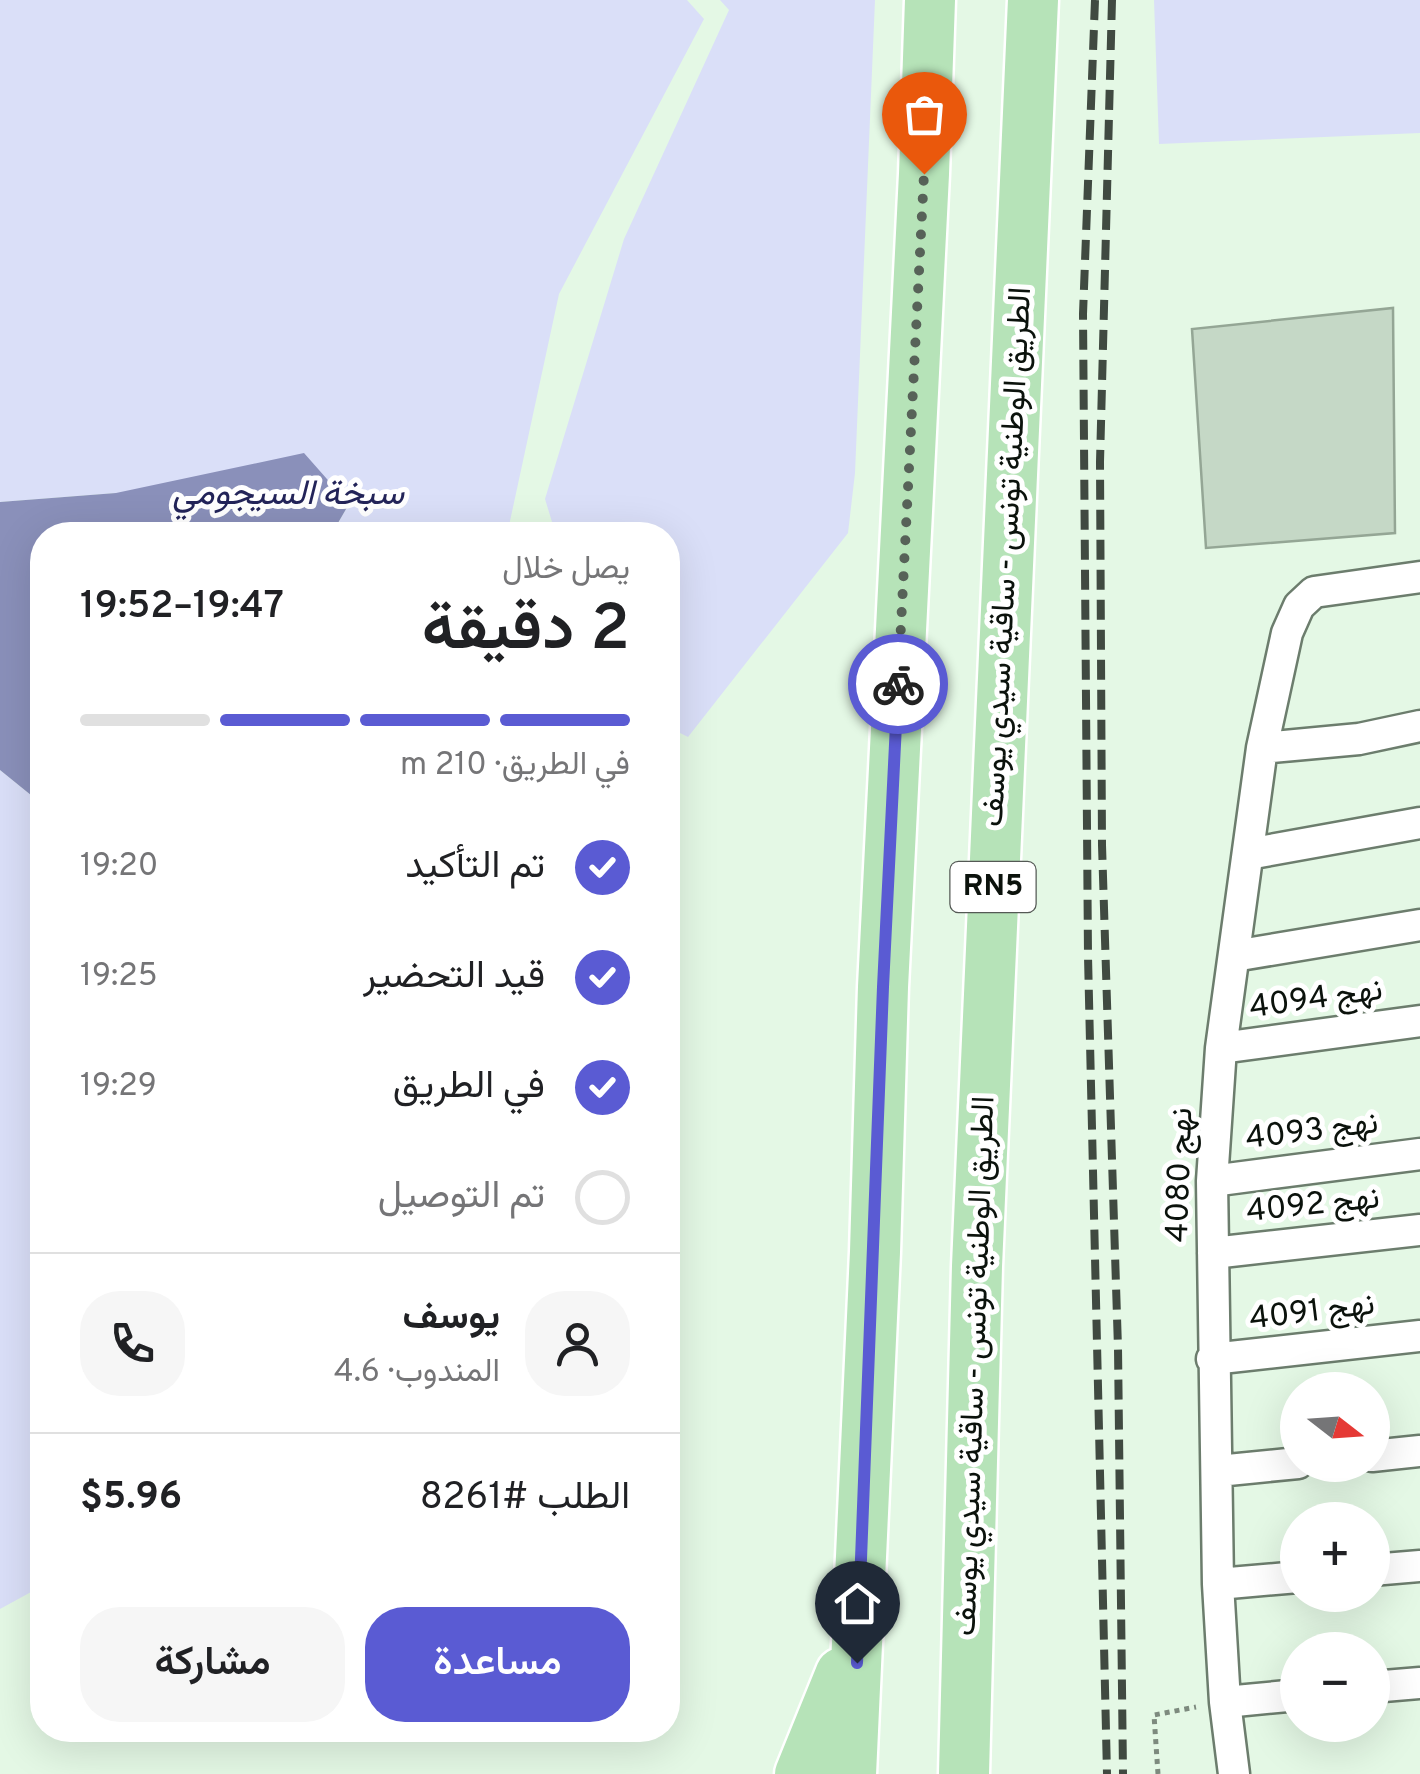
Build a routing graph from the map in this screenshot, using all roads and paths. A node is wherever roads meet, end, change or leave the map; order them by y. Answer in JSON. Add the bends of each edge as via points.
{"nodes":[{"id":1,"x":930,"y":0,"type":"edge"},
{"id":2,"x":1033,"y":0,"type":"edge"},
{"id":3,"x":1420,"y":577,"type":"edge"},
{"id":4,"x":1420,"y":726,"type":"edge"},
{"id":5,"x":1262,"y":748,"type":"junction"},
{"id":6,"x":1420,"y":823,"type":"edge"},
{"id":7,"x":1248,"y":854,"type":"junction"},
{"id":8,"x":1420,"y":925,"type":"edge"},
{"id":9,"x":1234,"y":956,"type":"junction"},
{"id":10,"x":1420,"y":1022,"type":"edge"},
{"id":11,"x":1222,"y":1048,"type":"junction"},
{"id":12,"x":1420,"y":1154,"type":"edge"},
{"id":13,"x":1212,"y":1180,"type":"junction"},
{"id":14,"x":1420,"y":1230,"type":"edge"},
{"id":15,"x":1213,"y":1252,"type":"junction"},
{"id":16,"x":1420,"y":1336,"type":"edge"},
{"id":17,"x":1212,"y":1360,"type":"junction"},
{"id":18,"x":1420,"y":1451,"type":"edge"},
{"id":19,"x":1390,"y":1454,"type":"edge"},
{"id":20,"x":1280,"y":1465,"type":"edge"},
{"id":21,"x":1218,"y":1471,"type":"junction"},
{"id":22,"x":1420,"y":1566,"type":"edge"},
{"id":23,"x":1390,"y":1568,"type":"edge"},
{"id":24,"x":1280,"y":1579,"type":"edge"},
{"id":25,"x":1218,"y":1584,"type":"junction"},
{"id":26,"x":858,"y":1626,"type":"junction"},
{"id":27,"x":1420,"y":1683,"type":"edge"},
{"id":28,"x":1390,"y":1686,"type":"edge"},
{"id":29,"x":1280,"y":1696,"type":"edge"},
{"id":30,"x":1225,"y":1702,"type":"junction"},
{"id":31,"x":800,"y":1774,"type":"edge"},
{"id":32,"x":851,"y":1774,"type":"edge"},
{"id":33,"x":964,"y":1774,"type":"edge"},
{"id":34,"x":1158,"y":1774,"type":"edge"},
{"id":35,"x":1234,"y":1774,"type":"edge"}],
"edges":[{"from":1,"to":26,"type":"highway"},
{"from":2,"to":33,"type":"highway","name":"الطريق الوطنية تونس - ساقية سيدي يوسف","number":"RN5","via":[[980,1208]]},
{"from":3,"to":5,"type":"street","name":"نهج 4080","via":[[1314,592],[1291,618]]},
{"from":4,"to":5,"type":"street","via":[[1359,740]]},
{"from":5,"to":7,"type":"street","name":"نهج 4080"},
{"from":6,"to":7,"type":"street"},
{"from":7,"to":9,"type":"street","name":"نهج 4080"},
{"from":8,"to":9,"type":"street"},
{"from":9,"to":11,"type":"street","name":"نهج 4080"},
{"from":10,"to":11,"type":"street","name":"نهج 4094"},
{"from":11,"to":13,"type":"street","name":"نهج 4080"},
{"from":12,"to":13,"type":"street","name":"نهج 4093"},
{"from":13,"to":15,"type":"street","name":"نهج 4080"},
{"from":14,"to":15,"type":"street","name":"نهج 4092"},
{"from":15,"to":17,"type":"street","name":"نهج 4080"},
{"from":16,"to":17,"type":"street","name":"نهج 4091"},
{"from":17,"to":21,"type":"street","name":"نهج 4080"},
{"from":18,"to":19,"type":"street"},
{"from":20,"to":21,"type":"street"},
{"from":21,"to":25,"type":"street","name":"نهج 4080"},
{"from":22,"to":23,"type":"street"},
{"from":24,"to":25,"type":"street"},
{"from":25,"to":30,"type":"street","name":"نهج 4080"},
{"from":26,"to":31,"type":"highway"},
{"from":26,"to":32,"type":"highway"},
{"from":27,"to":28,"type":"street"},
{"from":29,"to":30,"type":"street"},
{"from":30,"to":34,"type":"path","via":[[1154,1715]]},
{"from":30,"to":35,"type":"street","name":"نهج 4080"}]}
